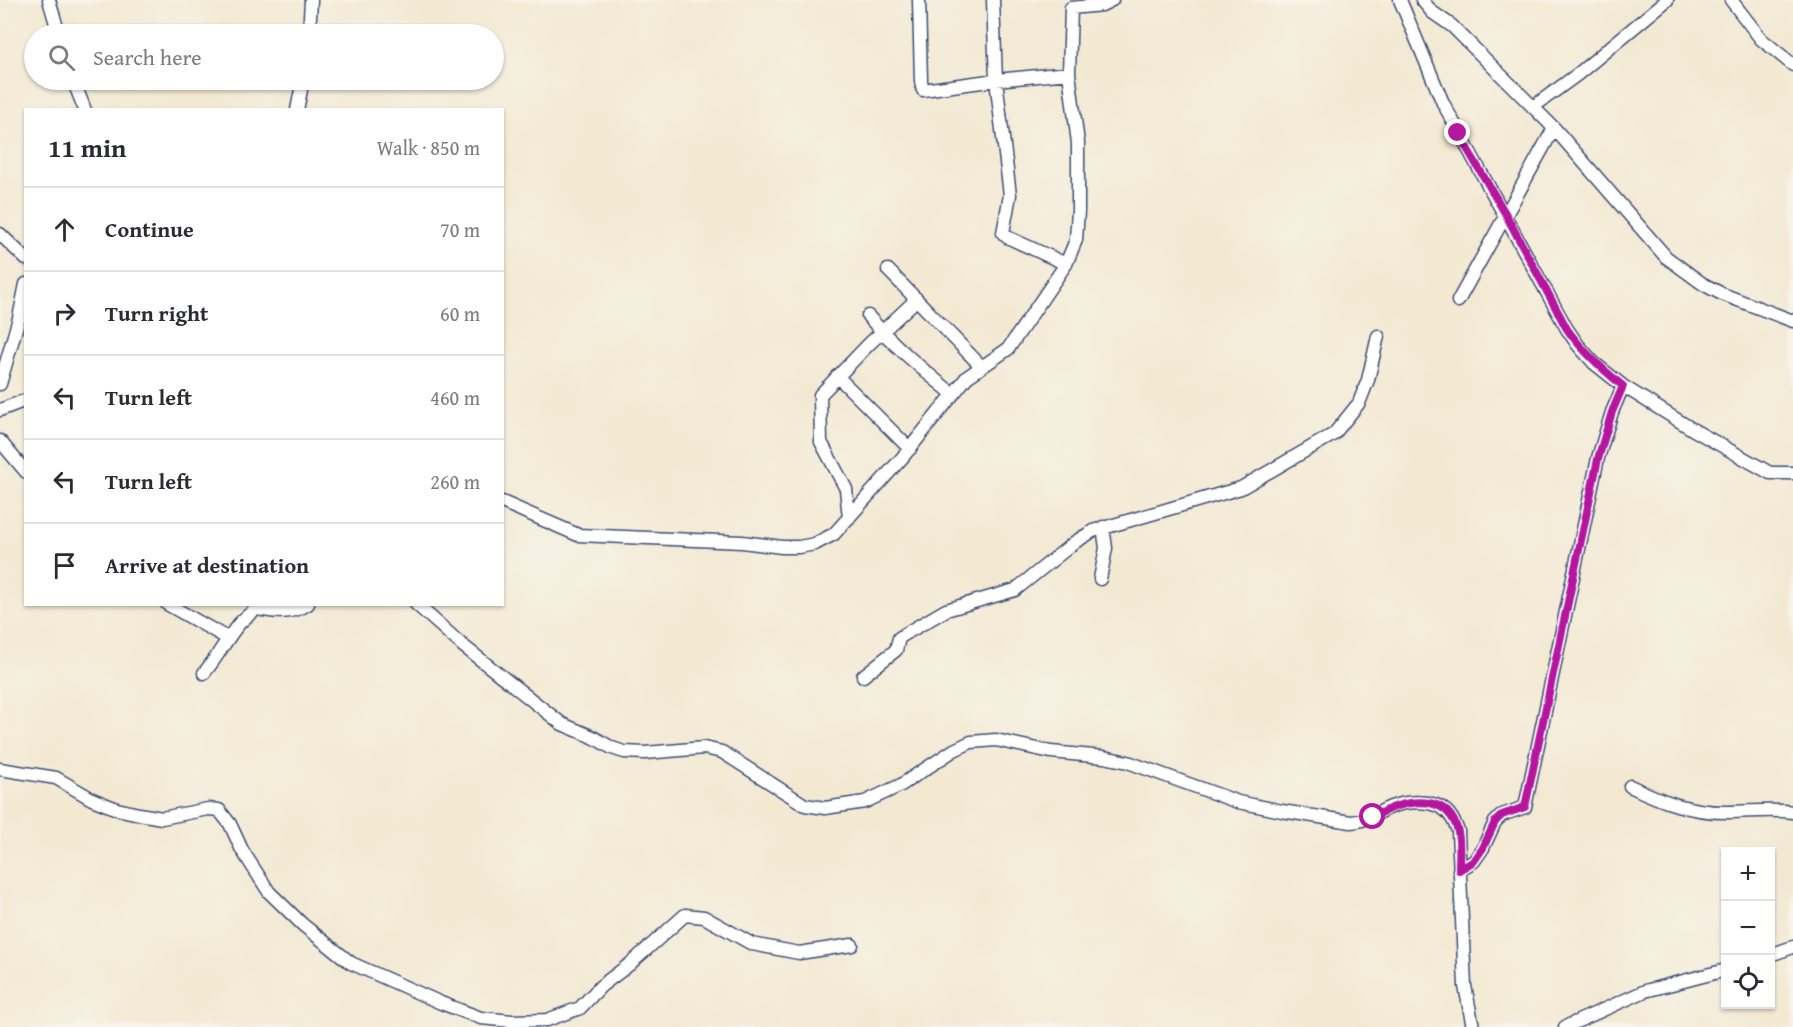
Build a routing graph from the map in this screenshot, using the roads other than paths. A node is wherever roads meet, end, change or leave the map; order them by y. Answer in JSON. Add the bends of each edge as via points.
{"nodes":[{"id":1,"x":49,"y":0,"type":"edge"},
{"id":2,"x":311,"y":0,"type":"edge"},
{"id":3,"x":919,"y":0,"type":"edge"},
{"id":4,"x":993,"y":0,"type":"edge"},
{"id":5,"x":1112,"y":0,"type":"edge"},
{"id":6,"x":1400,"y":0,"type":"edge"},
{"id":7,"x":1422,"y":0,"type":"edge"},
{"id":8,"x":1667,"y":0,"type":"edge"},
{"id":9,"x":1731,"y":0,"type":"edge"},
{"id":10,"x":1070,"y":4,"type":"edge"},
{"id":11,"x":55,"y":24,"type":"edge"},
{"id":12,"x":310,"y":24,"type":"edge"},
{"id":13,"x":1793,"y":65,"type":"edge"},
{"id":14,"x":1069,"y":73,"type":"junction"},
{"id":15,"x":996,"y":80,"type":"junction"},
{"id":16,"x":77,"y":90,"type":"edge"},
{"id":17,"x":301,"y":90,"type":"edge"},
{"id":18,"x":1533,"y":106,"type":"junction"},
{"id":19,"x":84,"y":108,"type":"edge"},
{"id":20,"x":297,"y":108,"type":"edge"},
{"id":21,"x":1554,"y":128,"type":"junction"},
{"id":22,"x":1505,"y":213,"type":"junction"},
{"id":23,"x":0,"y":234,"type":"edge"},
{"id":24,"x":24,"y":257,"type":"edge"},
{"id":25,"x":1066,"y":264,"type":"junction"},
{"id":26,"x":888,"y":270,"type":"dead end"},
{"id":27,"x":24,"y":294,"type":"edge"},
{"id":28,"x":917,"y":299,"type":"junction"},
{"id":29,"x":1458,"y":301,"type":"dead end"},
{"id":30,"x":868,"y":316,"type":"dead end"},
{"id":31,"x":1793,"y":321,"type":"edge"},
{"id":32,"x":882,"y":332,"type":"junction"},
{"id":33,"x":1378,"y":336,"type":"dead end"},
{"id":34,"x":981,"y":366,"type":"junction"},
{"id":35,"x":837,"y":376,"type":"junction"},
{"id":36,"x":0,"y":384,"type":"edge"},
{"id":37,"x":1623,"y":386,"type":"junction"},
{"id":38,"x":954,"y":394,"type":"junction"},
{"id":39,"x":24,"y":401,"type":"edge"},
{"id":40,"x":0,"y":410,"type":"edge"},
{"id":41,"x":0,"y":441,"type":"edge"},
{"id":42,"x":910,"y":449,"type":"junction"},
{"id":43,"x":24,"y":470,"type":"edge"},
{"id":44,"x":1793,"y":473,"type":"edge"},
{"id":45,"x":504,"y":503,"type":"edge"},
{"id":46,"x":849,"y":518,"type":"junction"},
{"id":47,"x":1103,"y":527,"type":"junction"},
{"id":48,"x":1100,"y":579,"type":"dead end"},
{"id":49,"x":171,"y":606,"type":"edge"},
{"id":50,"x":305,"y":606,"type":"edge"},
{"id":51,"x":418,"y":606,"type":"edge"},
{"id":52,"x":227,"y":638,"type":"junction"},
{"id":53,"x":204,"y":673,"type":"dead end"},
{"id":54,"x":863,"y":676,"type":"dead end"},
{"id":55,"x":0,"y":769,"type":"edge"},
{"id":56,"x":1630,"y":786,"type":"dead end"},
{"id":57,"x":1793,"y":812,"type":"edge"},
{"id":58,"x":1459,"y":870,"type":"junction"},
{"id":59,"x":852,"y":945,"type":"dead end"},
{"id":60,"x":1793,"y":947,"type":"edge"},
{"id":61,"x":1773,"y":955,"type":"edge"},
{"id":62,"x":1721,"y":971,"type":"edge"},
{"id":63,"x":1473,"y":1027,"type":"edge"},
{"id":64,"x":1565,"y":1027,"type":"edge"}],
"edges":[{"from":1,"to":11,"type":"street"},
{"from":2,"to":12,"type":"street"},
{"from":3,"to":15,"type":"street","via":[[923,90]]},
{"from":4,"to":15,"type":"street"},
{"from":5,"to":10,"type":"street","via":[[1102,5]]},
{"from":6,"to":22,"type":"street","via":[[1431,79]]},
{"from":7,"to":18,"type":"street"},
{"from":8,"to":18,"type":"street"},
{"from":9,"to":13,"type":"street","via":[[1761,39]]},
{"from":10,"to":14,"type":"street"},
{"from":14,"to":15,"type":"street"},
{"from":14,"to":25,"type":"street","via":[[1078,143],[1078,211],[1076,240]]},
{"from":15,"to":25,"type":"street","via":[[1010,195],[1003,233]]},
{"from":16,"to":19,"type":"street"},
{"from":17,"to":20,"type":"street"},
{"from":18,"to":21,"type":"street"},
{"from":21,"to":22,"type":"street"},
{"from":21,"to":31,"type":"street","via":[[1678,267],[1722,294]]},
{"from":22,"to":29,"type":"street"},
{"from":22,"to":37,"type":"street","via":[[1567,329],[1594,363]]},
{"from":23,"to":24,"type":"street"},
{"from":25,"to":34,"type":"street","via":[[1008,348]]},
{"from":26,"to":28,"type":"street"},
{"from":27,"to":36,"type":"street"},
{"from":28,"to":32,"type":"street"},
{"from":28,"to":34,"type":"street"},
{"from":30,"to":32,"type":"street"},
{"from":32,"to":35,"type":"street"},
{"from":32,"to":38,"type":"street"},
{"from":33,"to":47,"type":"street","via":[[1359,403],[1334,434],[1241,488]]},
{"from":34,"to":38,"type":"street"},
{"from":35,"to":42,"type":"street"},
{"from":35,"to":46,"type":"street","via":[[820,395],[822,442],[846,489]]},
{"from":37,"to":44,"type":"street","via":[[1770,473]]},
{"from":37,"to":58,"type":"street","via":[[1598,459],[1525,807],[1502,815],[1474,861]]},
{"from":38,"to":42,"type":"street"},
{"from":39,"to":40,"type":"street"},
{"from":41,"to":43,"type":"street"},
{"from":42,"to":46,"type":"street"},
{"from":45,"to":46,"type":"street","via":[[578,535],[782,547],[815,544],[834,534]]},
{"from":47,"to":48,"type":"street","via":[[1106,548]]},
{"from":47,"to":54,"type":"street","via":[[1075,542],[1015,590],[946,610],[924,622],[899,638],[896,650]]},
{"from":49,"to":52,"type":"street"},
{"from":50,"to":52,"type":"street","via":[[284,613],[256,609]]},
{"from":51,"to":58,"type":"street","via":[[562,724],[624,752],[704,748],[722,752],[805,805],[825,808],[865,802],[901,785],[954,750],[971,742],[996,740],[1128,762],[1238,802],[1334,819],[1362,821],[1403,803],[1431,804],[1453,818],[1458,831]]},
{"from":52,"to":53,"type":"street"},
{"from":55,"to":59,"type":"street","via":[[56,778],[92,799],[139,814],[162,818],[219,810],[269,892],[303,925],[351,963],[481,1018],[547,1020],[580,1008],[685,915],[704,917],[752,944],[799,953]]},
{"from":56,"to":57,"type":"street","via":[[1657,799],[1704,811]]},
{"from":58,"to":63,"type":"street","via":[[1465,986]]},
{"from":60,"to":61,"type":"street"},
{"from":62,"to":64,"type":"street","via":[[1645,991]]}]}
